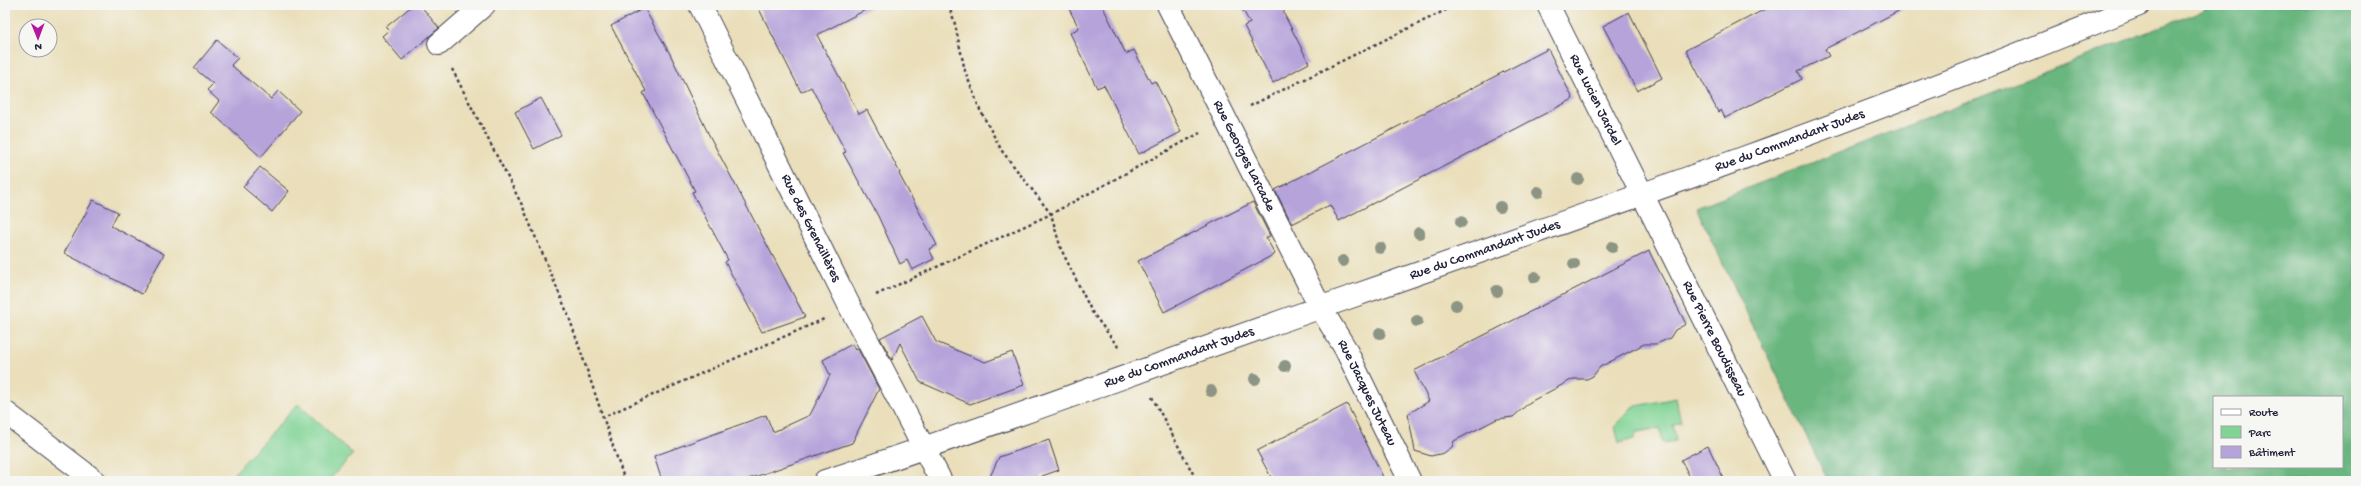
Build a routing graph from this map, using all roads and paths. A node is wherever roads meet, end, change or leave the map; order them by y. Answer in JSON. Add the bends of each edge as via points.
{"nodes":[{"id":1,"x":484,"y":5,"type":"edge"},
{"id":2,"x":700,"y":5,"type":"edge"},
{"id":3,"x":948,"y":5,"type":"edge"},
{"id":4,"x":1168,"y":5,"type":"edge"},
{"id":5,"x":1456,"y":5,"type":"edge"},
{"id":6,"x":2139,"y":5,"type":"edge"},
{"id":7,"x":1551,"y":6,"type":"edge"},
{"id":8,"x":439,"y":44,"type":"joint"},
{"id":9,"x":1226,"y":120,"type":"junction"},
{"id":10,"x":1644,"y":196,"type":"junction"},
{"id":11,"x":1051,"y":214,"type":"junction"},
{"id":12,"x":850,"y":307,"type":"junction"},
{"id":13,"x":1320,"y":307,"type":"junction"},
{"id":14,"x":1138,"y":372,"type":"junction"},
{"id":15,"x":5,"y":412,"type":"edge"},
{"id":16,"x":603,"y":417,"type":"junction"},
{"id":17,"x":925,"y":449,"type":"junction"},
{"id":18,"x":95,"y":481,"type":"edge"},
{"id":19,"x":625,"y":481,"type":"edge"},
{"id":20,"x":825,"y":481,"type":"edge"},
{"id":21,"x":941,"y":481,"type":"edge"},
{"id":22,"x":1197,"y":481,"type":"edge"},
{"id":23,"x":1410,"y":481,"type":"edge"},
{"id":24,"x":1785,"y":481,"type":"edge"}],
"edges":[{"from":1,"to":8,"type":"street"},
{"from":2,"to":12,"type":"street","name":"Rue des Grenaillères"},
{"from":3,"to":11,"type":"path","via":[[954,20],[965,71],[980,110],[1002,151]]},
{"from":4,"to":9,"type":"street","name":"Rue Georges Larcade"},
{"from":5,"to":9,"type":"path"},
{"from":6,"to":10,"type":"street","name":"Rue du Commandant Judes","via":[[2000,63]]},
{"from":7,"to":10,"type":"street","name":"Rue Lucien Jardel"},
{"from":8,"to":16,"type":"path","via":[[522,205],[569,317]]},
{"from":9,"to":11,"type":"path"},
{"from":9,"to":13,"type":"street","name":"Rue Georges Larcade"},
{"from":10,"to":13,"type":"street","name":"Rue du Commandant Judes"},
{"from":10,"to":24,"type":"street","name":"Rue Pierre Boudisseau"},
{"from":11,"to":12,"type":"path"},
{"from":11,"to":14,"type":"path","via":[[1061,249],[1092,312]]},
{"from":12,"to":16,"type":"path"},
{"from":12,"to":17,"type":"street","name":"Rue des Grenaillères"},
{"from":13,"to":14,"type":"street","name":"Rue du Commandant Judes"},
{"from":13,"to":23,"type":"street","name":"Rue Jacques Juteau","via":[[1345,348]]},
{"from":14,"to":17,"type":"street","name":"Rue du Commandant Judes"},
{"from":14,"to":22,"type":"path"},
{"from":15,"to":18,"type":"street"},
{"from":16,"to":19,"type":"path"},
{"from":17,"to":20,"type":"street","name":"Rue du Commandant Judes"},
{"from":17,"to":21,"type":"street","name":"Rue des Grenaillères"}]}
